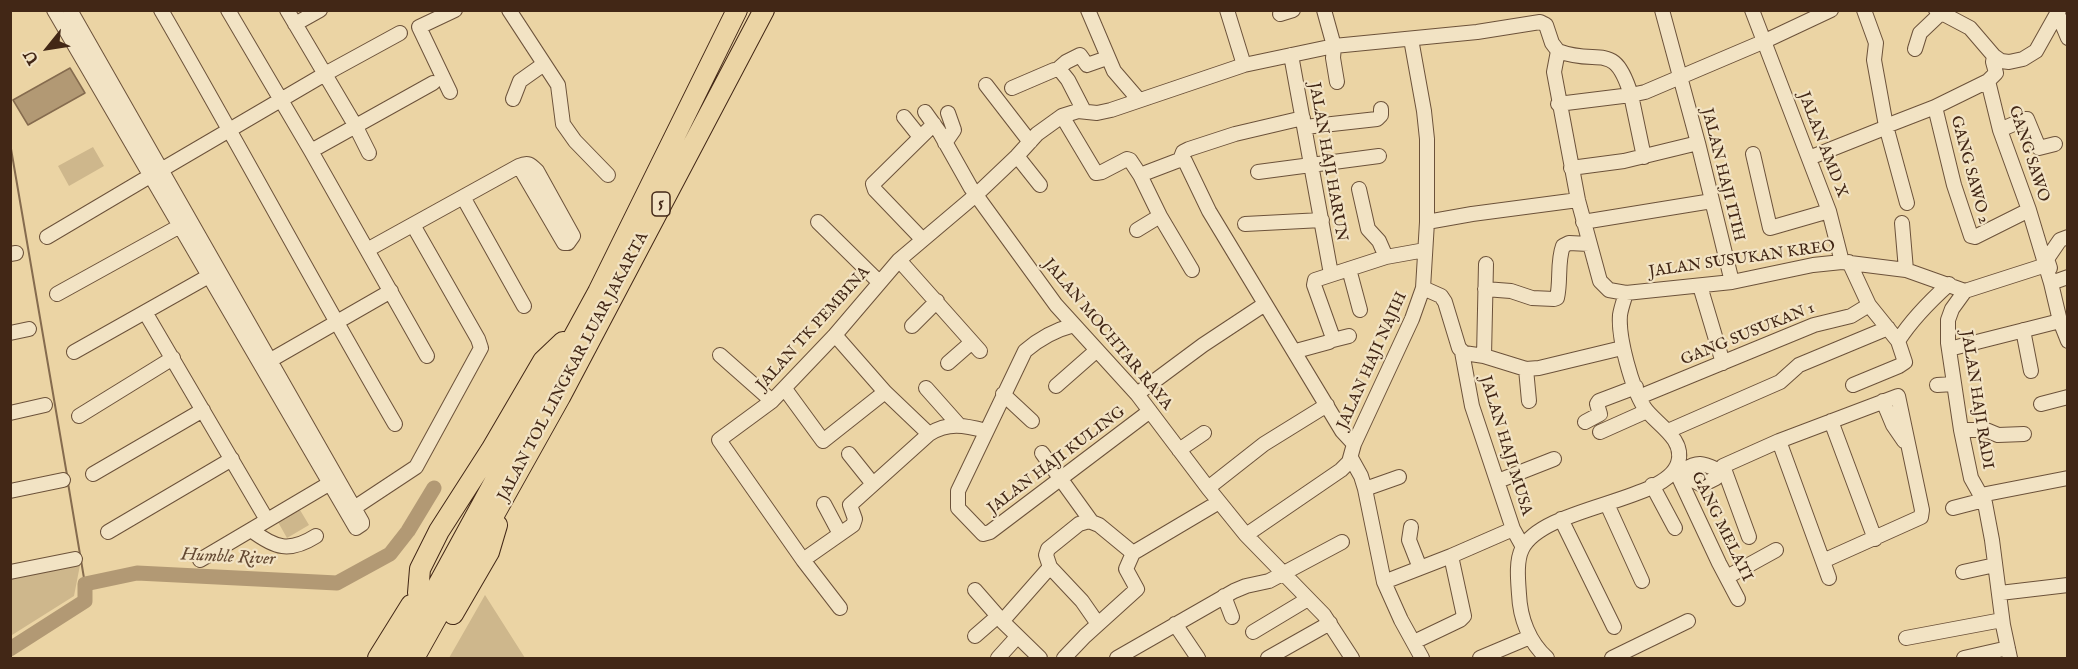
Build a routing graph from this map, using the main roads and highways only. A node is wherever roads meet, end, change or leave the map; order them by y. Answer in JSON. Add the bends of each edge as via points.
{"nodes":[{"id":1,"x":737,"y":10,"type":"edge"},
{"id":2,"x":764,"y":10,"type":"edge"},
{"id":3,"x":598,"y":292,"type":"junction"},
{"id":4,"x":506,"y":494,"type":"junction"},
{"id":5,"x":378,"y":658,"type":"edge"},
{"id":6,"x":395,"y":658,"type":"edge"},
{"id":7,"x":414,"y":658,"type":"edge"},
{"id":8,"x":428,"y":658,"type":"edge"}],
"edges":[{"from":1,"to":3,"type":"highway","name":"JALAN TOL LINGKAR LUAR JAKARTA","number":"5"},
{"from":2,"to":4,"type":"highway","name":"JALAN TOL LINGKAR LUAR JAKARTA","number":"5"},
{"from":3,"to":5,"type":"highway","via":[[579,308],[502,455]]},
{"from":3,"to":6,"type":"highway","name":"JALAN TOL LINGKAR LUAR JAKARTA","number":"5"},
{"from":4,"to":7,"type":"highway","name":"JALAN TOL LINGKAR LUAR JAKARTA","number":"5"},
{"from":4,"to":8,"type":"highway","via":[[489,552]]}]}
